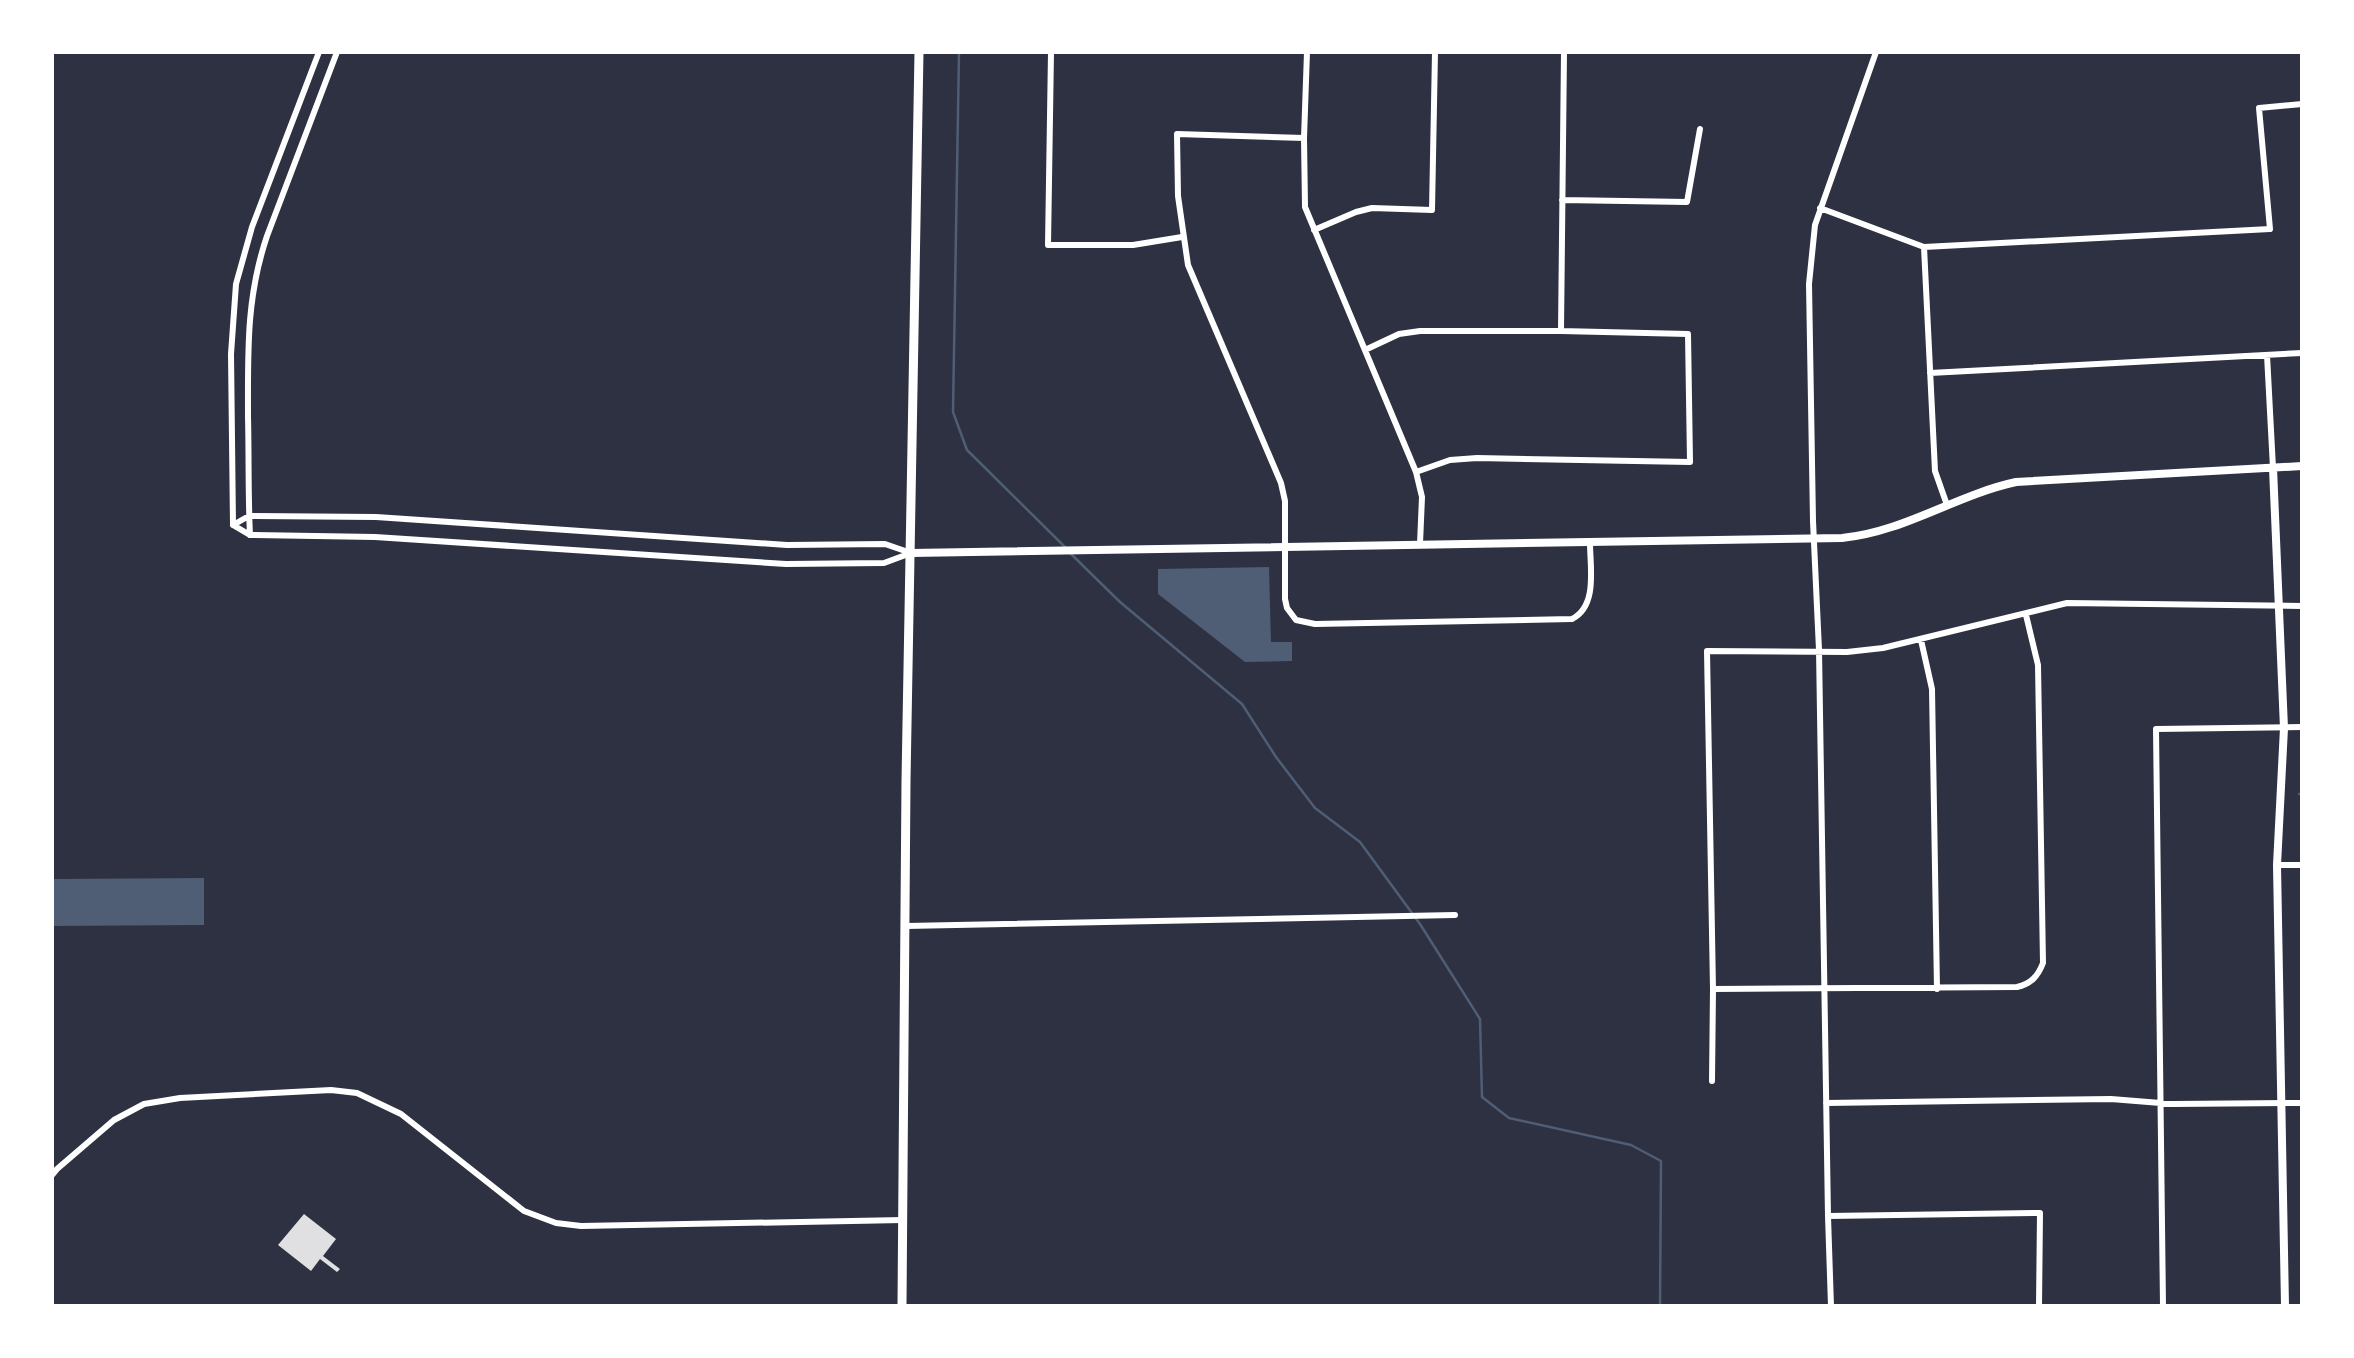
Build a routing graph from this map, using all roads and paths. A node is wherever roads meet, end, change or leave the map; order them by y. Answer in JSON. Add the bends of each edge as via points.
{"nodes":[{"id":1,"x":319,"y":52,"type":"edge"},
{"id":2,"x":337,"y":52,"type":"edge"},
{"id":3,"x":919,"y":52,"type":"edge"},
{"id":4,"x":1051,"y":52,"type":"edge"},
{"id":5,"x":1307,"y":52,"type":"edge"},
{"id":6,"x":1435,"y":52,"type":"edge"},
{"id":7,"x":1564,"y":52,"type":"edge"},
{"id":8,"x":1876,"y":52,"type":"edge"},
{"id":9,"x":2301,"y":104,"type":"edge"},
{"id":10,"x":1700,"y":129,"type":"dead end"},
{"id":11,"x":1304,"y":138,"type":"junction"},
{"id":12,"x":1562,"y":200,"type":"junction"},
{"id":13,"x":1820,"y":208,"type":"junction"},
{"id":14,"x":1314,"y":230,"type":"junction"},
{"id":15,"x":1182,"y":237,"type":"junction"},
{"id":16,"x":1924,"y":247,"type":"junction"},
{"id":17,"x":1561,"y":331,"type":"junction"},
{"id":18,"x":1365,"y":350,"type":"junction"},
{"id":19,"x":2301,"y":353,"type":"edge"},
{"id":20,"x":2267,"y":355,"type":"junction"},
{"id":21,"x":1930,"y":373,"type":"junction"},
{"id":22,"x":2301,"y":466,"type":"edge"},
{"id":23,"x":2273,"y":468,"type":"junction"},
{"id":24,"x":1416,"y":472,"type":"junction"},
{"id":25,"x":1947,"y":505,"type":"junction"},
{"id":26,"x":249,"y":516,"type":"junction"},
{"id":27,"x":233,"y":525,"type":"junction"},
{"id":28,"x":250,"y":535,"type":"junction"},
{"id":29,"x":1813,"y":539,"type":"junction"},
{"id":30,"x":1590,"y":543,"type":"junction"},
{"id":31,"x":1420,"y":544,"type":"junction"},
{"id":32,"x":1285,"y":547,"type":"junction"},
{"id":33,"x":911,"y":553,"type":"junction"},
{"id":34,"x":2301,"y":606,"type":"edge"},
{"id":35,"x":2279,"y":607,"type":"junction"},
{"id":36,"x":2026,"y":615,"type":"junction"},
{"id":37,"x":1921,"y":640,"type":"junction"},
{"id":38,"x":1819,"y":650,"type":"junction"},
{"id":39,"x":2301,"y":727,"type":"edge"},
{"id":40,"x":2284,"y":728,"type":"junction"},
{"id":41,"x":2301,"y":865,"type":"edge"},
{"id":42,"x":2277,"y":866,"type":"junction"},
{"id":43,"x":1455,"y":915,"type":"dead end"},
{"id":44,"x":906,"y":926,"type":"junction"},
{"id":45,"x":1713,"y":989,"type":"junction"},
{"id":46,"x":1937,"y":989,"type":"junction"},
{"id":47,"x":1825,"y":990,"type":"junction"},
{"id":48,"x":1712,"y":1081,"type":"dead end"},
{"id":49,"x":1826,"y":1103,"type":"junction"},
{"id":50,"x":2159,"y":1103,"type":"junction"},
{"id":51,"x":2280,"y":1103,"type":"junction"},
{"id":52,"x":2301,"y":1103,"type":"edge"},
{"id":53,"x":52,"y":1175,"type":"edge"},
{"id":54,"x":1828,"y":1216,"type":"junction"},
{"id":55,"x":902,"y":1220,"type":"junction"},
{"id":56,"x":902,"y":1306,"type":"edge"},
{"id":57,"x":1831,"y":1306,"type":"edge"},
{"id":58,"x":2039,"y":1306,"type":"edge"},
{"id":59,"x":2163,"y":1306,"type":"edge"},
{"id":60,"x":2285,"y":1306,"type":"edge"}],
"edges":[{"from":1,"to":27,"type":"street","via":[[236,284],[231,354]]},
{"from":2,"to":26,"type":"street","via":[[253,286],[248,328]]},
{"from":3,"to":33,"type":"main road"},
{"from":4,"to":15,"type":"street","via":[[1048,245],[1133,245]]},
{"from":5,"to":11,"type":"street"},
{"from":6,"to":14,"type":"street","via":[[1432,210],[1372,208]]},
{"from":7,"to":12,"type":"street"},
{"from":8,"to":13,"type":"street"},
{"from":9,"to":16,"type":"street","via":[[2259,108],[2270,229]]},
{"from":10,"to":12,"type":"street","via":[[1687,202]]},
{"from":11,"to":14,"type":"street","via":[[1305,207]]},
{"from":11,"to":15,"type":"street","via":[[1177,134]]},
{"from":12,"to":17,"type":"street"},
{"from":13,"to":16,"type":"street"},
{"from":13,"to":29,"type":"street","via":[[1809,284]]},
{"from":14,"to":18,"type":"street"},
{"from":15,"to":32,"type":"street","via":[[1188,265],[1275,465],[1285,501]]},
{"from":16,"to":21,"type":"street"},
{"from":17,"to":18,"type":"street","via":[[1420,331],[1399,334]]},
{"from":17,"to":24,"type":"street","via":[[1688,334],[1690,462],[1476,458],[1450,460]]},
{"from":18,"to":24,"type":"street"},
{"from":19,"to":20,"type":"street"},
{"from":20,"to":21,"type":"street"},
{"from":20,"to":23,"type":"street"},
{"from":21,"to":25,"type":"street","via":[[1935,471]]},
{"from":22,"to":23,"type":"street"},
{"from":23,"to":25,"type":"street","via":[[2031,480],[1994,487]]},
{"from":23,"to":35,"type":"street"},
{"from":24,"to":31,"type":"street","via":[[1422,497]]},
{"from":25,"to":29,"type":"street","via":[[1875,533]]},
{"from":26,"to":27,"type":"street"},
{"from":26,"to":28,"type":"street"},
{"from":26,"to":33,"type":"street","via":[[376,517],[787,545],[885,544]]},
{"from":27,"to":28,"type":"street"},
{"from":28,"to":33,"type":"street","via":[[375,537],[798,564],[884,563]]},
{"from":29,"to":30,"type":"street"},
{"from":29,"to":38,"type":"street"},
{"from":30,"to":31,"type":"street"},
{"from":30,"to":32,"type":"street","via":[[1590,595],[1587,607],[1572,619],[1315,624],[1296,620],[1287,608]]},
{"from":31,"to":32,"type":"street"},
{"from":32,"to":33,"type":"street"},
{"from":33,"to":44,"type":"main road"},
{"from":34,"to":35,"type":"street"},
{"from":35,"to":36,"type":"street","via":[[2080,602]]},
{"from":35,"to":40,"type":"street"},
{"from":36,"to":37,"type":"street"},
{"from":36,"to":46,"type":"street","via":[[2038,665],[2043,963],[2026,985]]},
{"from":37,"to":38,"type":"street","via":[[1858,651]]},
{"from":37,"to":46,"type":"street","via":[[1932,689]]},
{"from":38,"to":45,"type":"street","via":[[1707,651]]},
{"from":38,"to":47,"type":"street"},
{"from":39,"to":40,"type":"street"},
{"from":40,"to":42,"type":"street"},
{"from":40,"to":50,"type":"street","via":[[2155,729]]},
{"from":41,"to":42,"type":"street"},
{"from":42,"to":51,"type":"street"},
{"from":43,"to":44,"type":"street"},
{"from":44,"to":55,"type":"main road"},
{"from":45,"to":47,"type":"street"},
{"from":45,"to":48,"type":"street"},
{"from":46,"to":47,"type":"street"},
{"from":47,"to":49,"type":"street"},
{"from":49,"to":50,"type":"street"},
{"from":49,"to":54,"type":"street"},
{"from":50,"to":51,"type":"street"},
{"from":50,"to":59,"type":"street"},
{"from":51,"to":52,"type":"street"},
{"from":51,"to":60,"type":"street"},
{"from":53,"to":55,"type":"street","via":[[114,1120],[144,1104],[331,1090],[357,1093],[387,1105],[510,1201],[531,1215],[556,1223]]},
{"from":54,"to":57,"type":"street"},
{"from":54,"to":58,"type":"street","via":[[2039,1213]]},
{"from":55,"to":56,"type":"main road"}]}
